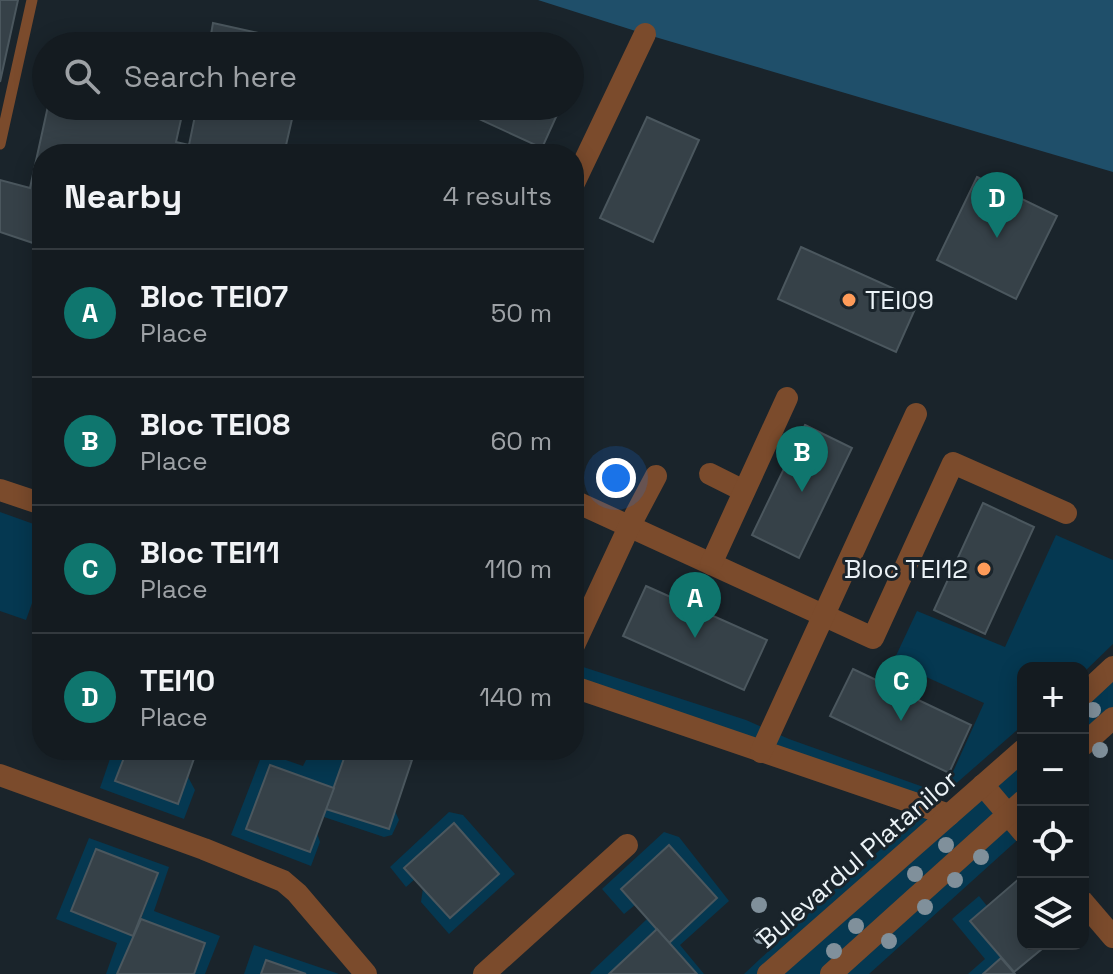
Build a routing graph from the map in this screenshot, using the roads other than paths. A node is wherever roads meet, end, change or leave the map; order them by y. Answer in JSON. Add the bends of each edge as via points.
{"nodes":[{"id":1,"x":32,"y":0,"type":"edge"},
{"id":2,"x":645,"y":34,"type":"dead end"},
{"id":3,"x":0,"y":144,"type":"edge"},
{"id":4,"x":584,"y":162,"type":"edge"},
{"id":5,"x":787,"y":398,"type":"dead end"},
{"id":6,"x":916,"y":414,"type":"dead end"},
{"id":7,"x":710,"y":474,"type":"dead end"},
{"id":8,"x":656,"y":476,"type":"dead end"},
{"id":9,"x":0,"y":490,"type":"edge"},
{"id":10,"x":744,"y":491,"type":"junction"},
{"id":11,"x":32,"y":501,"type":"edge"},
{"id":12,"x":584,"y":506,"type":"edge"},
{"id":13,"x":1066,"y":513,"type":"dead end"},
{"id":14,"x":629,"y":527,"type":"junction"},
{"id":15,"x":711,"y":564,"type":"junction"},
{"id":16,"x":824,"y":616,"type":"junction"},
{"id":17,"x":584,"y":624,"type":"edge"},
{"id":18,"x":1113,"y":667,"type":"edge"},
{"id":19,"x":1089,"y":689,"type":"edge"},
{"id":20,"x":584,"y":690,"type":"edge"},
{"id":21,"x":1113,"y":718,"type":"edge"},
{"id":22,"x":1089,"y":740,"type":"edge"},
{"id":23,"x":761,"y":752,"type":"junction"},
{"id":24,"x":1017,"y":755,"type":"edge"},
{"id":25,"x":0,"y":775,"type":"edge"},
{"id":26,"x":983,"y":785,"type":"junction"},
{"id":27,"x":949,"y":815,"type":"junction"},
{"id":28,"x":1017,"y":815,"type":"edge"},
{"id":29,"x":1017,"y":817,"type":"edge"},
{"id":30,"x":627,"y":845,"type":"dead end"},
{"id":31,"x":1089,"y":909,"type":"edge"},
{"id":32,"x":1113,"y":937,"type":"edge"},
{"id":33,"x":366,"y":974,"type":"edge"},
{"id":34,"x":484,"y":974,"type":"edge"},
{"id":35,"x":768,"y":974,"type":"edge"},
{"id":36,"x":831,"y":974,"type":"edge"}],
"edges":[{"from":1,"to":3,"type":"lane"},
{"from":2,"to":4,"type":"street"},
{"from":5,"to":10,"type":"street"},
{"from":6,"to":16,"type":"street"},
{"from":7,"to":10,"type":"street"},
{"from":8,"to":14,"type":"street"},
{"from":9,"to":11,"type":"street"},
{"from":10,"to":15,"type":"street"},
{"from":12,"to":14,"type":"street"},
{"from":13,"to":16,"type":"street","via":[[953,463],[873,638]]},
{"from":14,"to":15,"type":"street"},
{"from":14,"to":17,"type":"street"},
{"from":15,"to":16,"type":"street"},
{"from":16,"to":23,"type":"street"},
{"from":18,"to":19,"type":"street"},
{"from":20,"to":23,"type":"street"},
{"from":21,"to":22,"type":"street"},
{"from":23,"to":27,"type":"street"},
{"from":24,"to":26,"type":"street","name":"Bulevardul Platanilor"},
{"from":25,"to":33,"type":"street","via":[[283,881]]},
{"from":26,"to":27,"type":"street","name":"Bulevardul Platanilor"},
{"from":26,"to":28,"type":"street","name":"Bulevardul Platanilor"},
{"from":27,"to":35,"type":"street","name":"Bulevardul Platanilor"},
{"from":29,"to":36,"type":"street","name":"Bulevardul Platanilor"},
{"from":30,"to":34,"type":"street"},
{"from":31,"to":32,"type":"street"}]}
